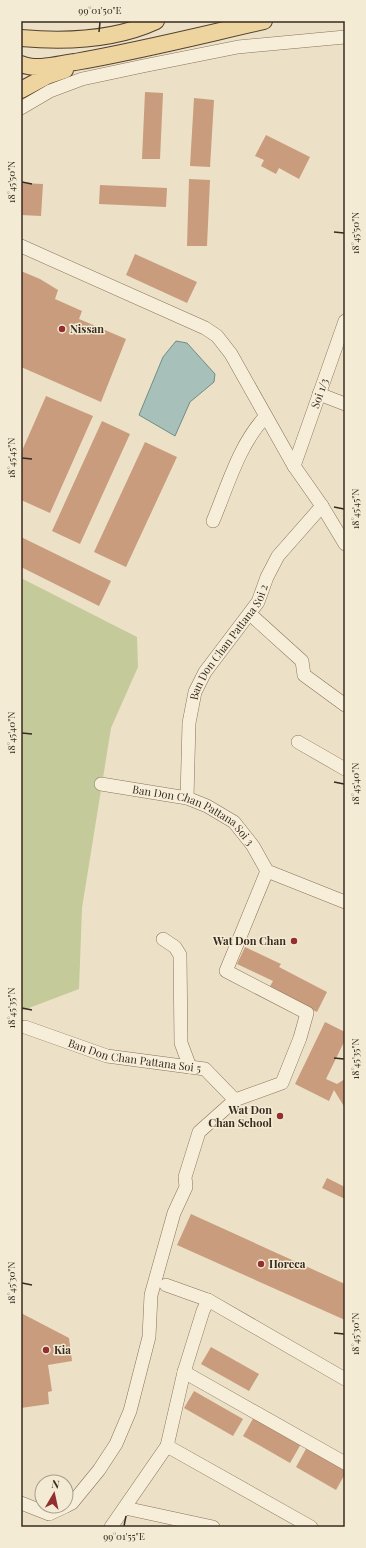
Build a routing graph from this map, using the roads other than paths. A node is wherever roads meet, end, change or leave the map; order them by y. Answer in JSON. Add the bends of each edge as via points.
{"nodes":[{"id":1,"x":156,"y":21,"type":"edge"},
{"id":2,"x":264,"y":21,"type":"edge"},
{"id":3,"x":345,"y":36,"type":"edge"},
{"id":4,"x":21,"y":38,"type":"edge"},
{"id":5,"x":109,"y":56,"type":"junction"},
{"id":6,"x":21,"y":64,"type":"edge"},
{"id":7,"x":21,"y":90,"type":"edge"},
{"id":8,"x":21,"y":108,"type":"edge"},
{"id":9,"x":21,"y":246,"type":"edge"},
{"id":10,"x":345,"y":321,"type":"edge"},
{"id":11,"x":319,"y":394,"type":"junction"},
{"id":12,"x":345,"y":404,"type":"edge"},
{"id":13,"x":265,"y":417,"type":"junction"},
{"id":14,"x":294,"y":466,"type":"junction"},
{"id":15,"x":322,"y":506,"type":"junction"},
{"id":16,"x":213,"y":521,"type":"dead end"},
{"id":17,"x":345,"y":544,"type":"edge"},
{"id":18,"x":250,"y":614,"type":"junction"},
{"id":19,"x":345,"y":705,"type":"edge"},
{"id":20,"x":298,"y":742,"type":"dead end"},
{"id":21,"x":345,"y":769,"type":"edge"},
{"id":22,"x":101,"y":784,"type":"dead end"},
{"id":23,"x":187,"y":798,"type":"junction"},
{"id":24,"x":267,"y":871,"type":"junction"},
{"id":25,"x":345,"y":902,"type":"edge"},
{"id":26,"x":163,"y":939,"type":"dead end"},
{"id":27,"x":25,"y":1027,"type":"dead end"},
{"id":28,"x":190,"y":1067,"type":"junction"},
{"id":29,"x":236,"y":1100,"type":"junction"},
{"id":30,"x":166,"y":1286,"type":"dead end"},
{"id":31,"x":208,"y":1300,"type":"junction"},
{"id":32,"x":184,"y":1372,"type":"junction"},
{"id":33,"x":345,"y":1379,"type":"edge"},
{"id":34,"x":167,"y":1446,"type":"junction"},
{"id":35,"x":345,"y":1463,"type":"edge"},
{"id":36,"x":74,"y":1501,"type":"edge"},
{"id":37,"x":21,"y":1503,"type":"edge"},
{"id":38,"x":34,"y":1508,"type":"edge"},
{"id":39,"x":125,"y":1508,"type":"junction"},
{"id":40,"x":111,"y":1527,"type":"edge"},
{"id":41,"x":213,"y":1527,"type":"edge"},
{"id":42,"x":311,"y":1527,"type":"edge"}],
"edges":[{"from":1,"to":4,"type":"main road","via":[[127,32],[104,36]]},
{"from":2,"to":5,"type":"main road"},
{"from":3,"to":8,"type":"street","via":[[238,47],[82,79],[50,91]]},
{"from":5,"to":6,"type":"main road","via":[[50,66]]},
{"from":5,"to":7,"type":"main road","via":[[47,76]]},
{"from":9,"to":13,"type":"street","via":[[198,325],[217,336],[231,354]]},
{"from":10,"to":11,"type":"street","name":"Soi 1/3"},
{"from":11,"to":12,"type":"street"},
{"from":11,"to":14,"type":"street","name":"Soi 1/3"},
{"from":13,"to":14,"type":"street"},
{"from":13,"to":16,"type":"street","via":[[256,427],[241,454]]},
{"from":14,"to":15,"type":"street"},
{"from":15,"to":17,"type":"street"},
{"from":15,"to":18,"type":"street","name":"Ban Don Chan Pattana Soi 2","via":[[278,556]]},
{"from":18,"to":19,"type":"street","via":[[302,661],[304,675]]},
{"from":18,"to":23,"type":"street","name":"Ban Don Chan Pattana Soi 2","via":[[205,672],[195,692],[189,723]]},
{"from":20,"to":21,"type":"street"},
{"from":22,"to":23,"type":"street","name":"Ban Don Chan Pattana Soi 3"},
{"from":23,"to":24,"type":"street","name":"Ban Don Chan Pattana Soi 3","via":[[234,822],[253,846]]},
{"from":24,"to":25,"type":"street"},
{"from":24,"to":29,"type":"street","via":[[226,971],[307,1014],[282,1083]]},
{"from":26,"to":28,"type":"street","via":[[175,947],[180,955],[181,1043]]},
{"from":27,"to":28,"type":"street","name":"Ban Don Chan Pattana Soi 5","via":[[107,1056]]},
{"from":28,"to":29,"type":"street","name":"Ban Don Chan Pattana Soi 5","via":[[205,1070]]},
{"from":29,"to":36,"type":"street","via":[[199,1132],[185,1177],[186,1187],[174,1213],[151,1295],[149,1337],[130,1411],[116,1444]]},
{"from":30,"to":31,"type":"street"},
{"from":31,"to":32,"type":"street"},
{"from":31,"to":33,"type":"street"},
{"from":32,"to":34,"type":"street"},
{"from":32,"to":35,"type":"street"},
{"from":34,"to":39,"type":"street"},
{"from":34,"to":42,"type":"street"},
{"from":37,"to":38,"type":"street"},
{"from":39,"to":40,"type":"street"},
{"from":39,"to":41,"type":"street"}]}
